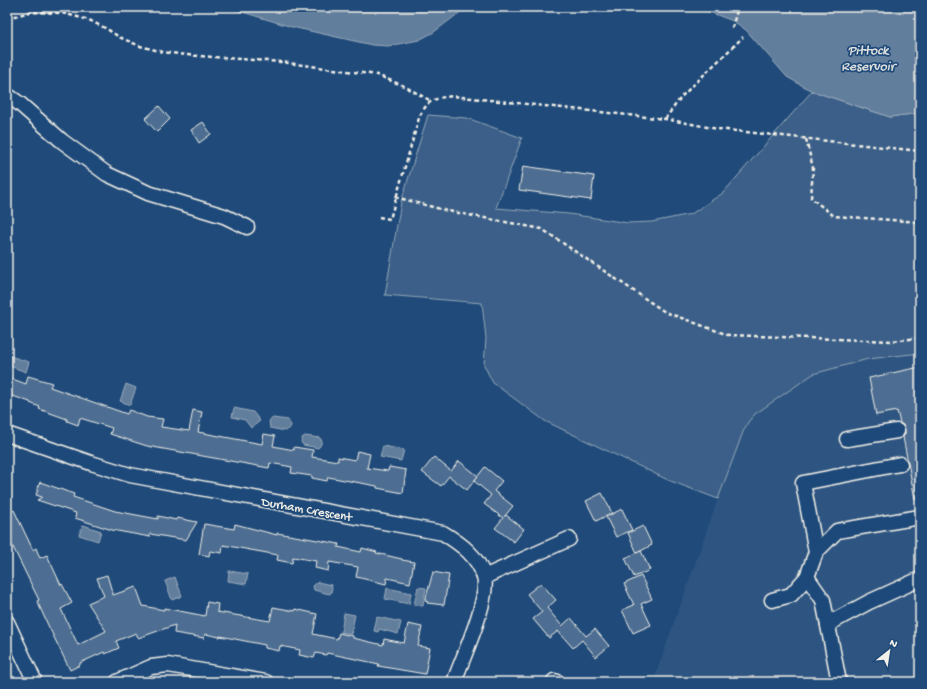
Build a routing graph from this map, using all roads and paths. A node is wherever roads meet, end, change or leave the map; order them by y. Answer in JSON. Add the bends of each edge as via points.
{"nodes":[{"id":1,"x":738,"y":7,"type":"edge"},
{"id":2,"x":7,"y":18,"type":"edge"},
{"id":3,"x":732,"y":28,"type":"dead end"},
{"id":4,"x":743,"y":37,"type":"dead end"},
{"id":5,"x":7,"y":95,"type":"edge"},
{"id":6,"x":431,"y":101,"type":"junction"},
{"id":7,"x":665,"y":118,"type":"junction"},
{"id":8,"x":806,"y":139,"type":"junction"},
{"id":9,"x":920,"y":152,"type":"edge"},
{"id":10,"x":395,"y":196,"type":"junction"},
{"id":11,"x":379,"y":217,"type":"dead end"},
{"id":12,"x":920,"y":222,"type":"edge"},
{"id":13,"x":247,"y":228,"type":"dead end"},
{"id":14,"x":920,"y":338,"type":"edge"},
{"id":15,"x":897,"y":431,"type":"dead end"},
{"id":16,"x":7,"y":434,"type":"edge"},
{"id":17,"x":847,"y":440,"type":"dead end"},
{"id":18,"x":900,"y":464,"type":"dead end"},
{"id":19,"x":920,"y":517,"type":"edge"},
{"id":20,"x":569,"y":539,"type":"dead end"},
{"id":21,"x":816,"y":552,"type":"junction"},
{"id":22,"x":484,"y":577,"type":"junction"},
{"id":23,"x":807,"y":577,"type":"junction"},
{"id":24,"x":920,"y":579,"type":"edge"},
{"id":25,"x":772,"y":600,"type":"dead end"},
{"id":26,"x":7,"y":622,"type":"edge"},
{"id":27,"x":828,"y":624,"type":"junction"},
{"id":28,"x":36,"y":682,"type":"edge"},
{"id":29,"x":117,"y":682,"type":"edge"},
{"id":30,"x":266,"y":682,"type":"edge"},
{"id":31,"x":454,"y":682,"type":"edge"},
{"id":32,"x":839,"y":682,"type":"edge"}],
"edges":[{"from":1,"to":3,"type":"path"},
{"from":2,"to":6,"type":"path","via":[[30,12],[62,13],[89,20],[119,37],[148,48],[186,55],[281,62],[377,75]]},
{"from":4,"to":7,"type":"path","via":[[682,96]]},
{"from":5,"to":13,"type":"street","via":[[62,141],[107,174],[148,193],[224,216]]},
{"from":6,"to":7,"type":"path","via":[[453,96]]},
{"from":6,"to":10,"type":"path","via":[[418,118]]},
{"from":7,"to":8,"type":"path","via":[[718,129]]},
{"from":8,"to":9,"type":"path"},
{"from":8,"to":12,"type":"path","via":[[813,168],[811,198],[834,216]]},
{"from":10,"to":11,"type":"path","via":[[390,219]]},
{"from":10,"to":14,"type":"path","via":[[448,211],[542,229],[665,312],[728,335],[891,341]]},
{"from":15,"to":17,"type":"street"},
{"from":16,"to":22,"type":"street","name":"Durham Crescent","via":[[130,475],[443,533],[471,554]]},
{"from":18,"to":21,"type":"street","via":[[803,483]]},
{"from":19,"to":21,"type":"street","via":[[837,531]]},
{"from":20,"to":22,"type":"street"},
{"from":21,"to":23,"type":"street"},
{"from":22,"to":31,"type":"street","name":"Durham Crescent","via":[[484,597]]},
{"from":23,"to":25,"type":"street","via":[[791,595]]},
{"from":23,"to":27,"type":"street","via":[[823,600]]},
{"from":24,"to":27,"type":"street"},
{"from":26,"to":28,"type":"street"},
{"from":27,"to":32,"type":"street"},
{"from":29,"to":30,"type":"street","via":[[152,667],[168,665]]}]}
